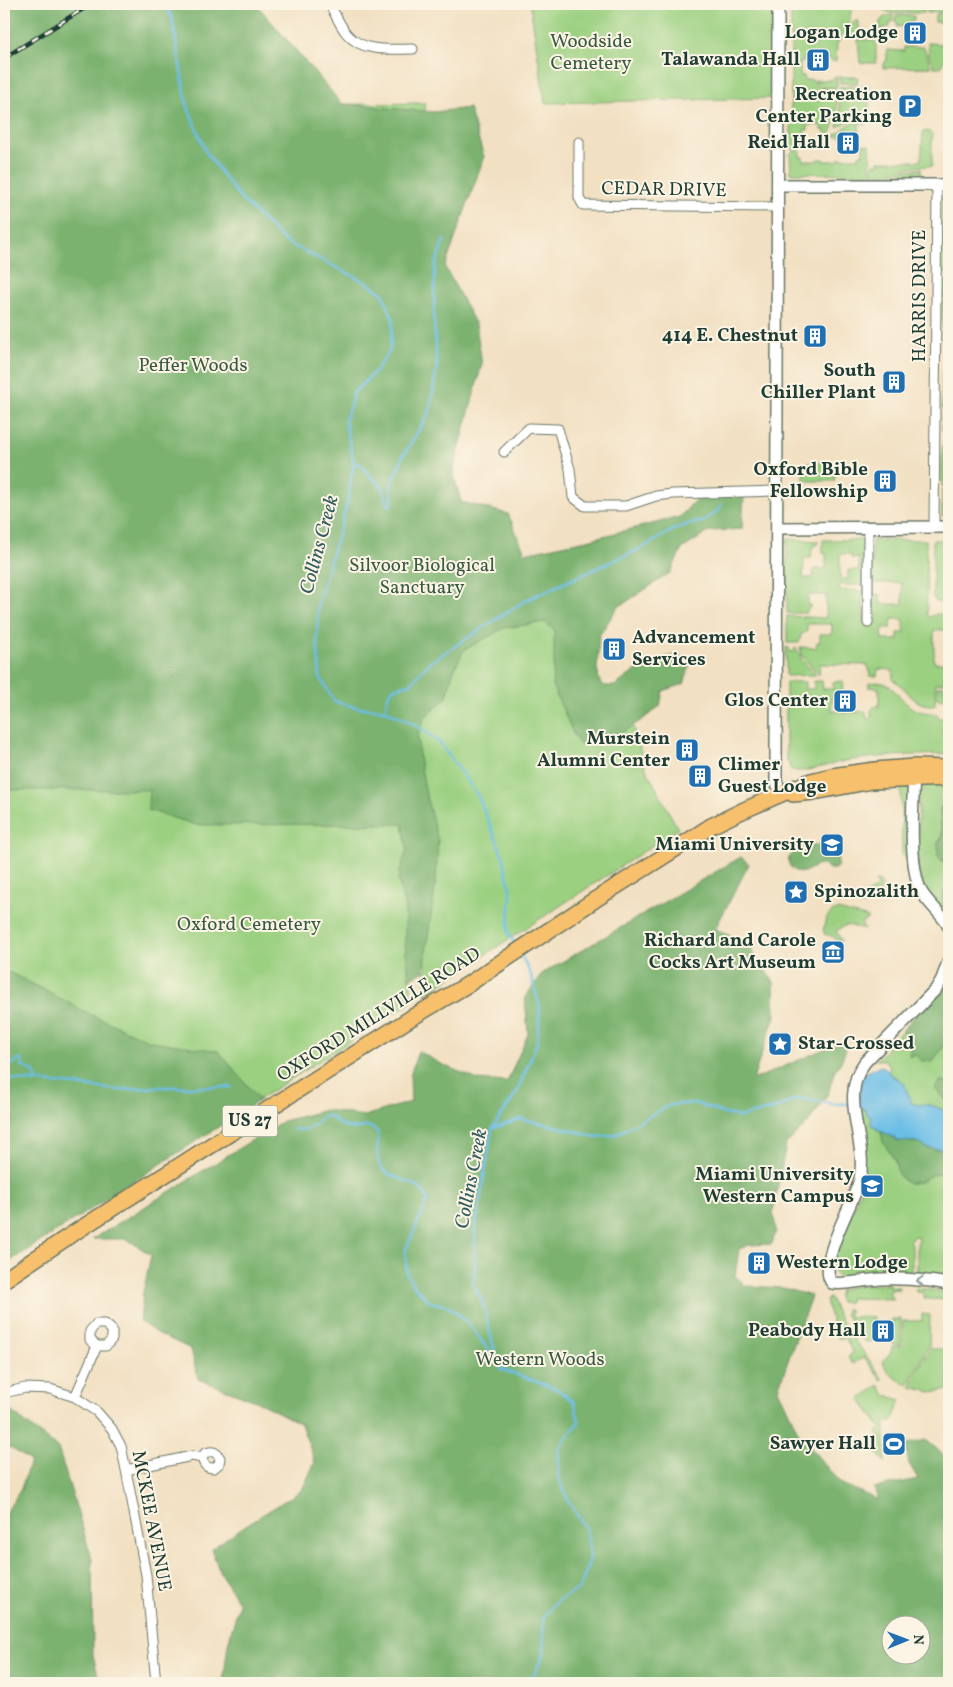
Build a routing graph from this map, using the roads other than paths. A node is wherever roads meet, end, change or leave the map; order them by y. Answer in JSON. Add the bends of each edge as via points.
{"nodes":[{"id":1,"x":330,"y":4,"type":"edge"},
{"id":2,"x":778,"y":4,"type":"edge"},
{"id":3,"x":413,"y":49,"type":"dead end"},
{"id":4,"x":579,"y":142,"type":"dead end"},
{"id":5,"x":778,"y":185,"type":"junction"},
{"id":6,"x":937,"y":185,"type":"junction"},
{"id":7,"x":949,"y":185,"type":"edge"},
{"id":8,"x":778,"y":207,"type":"junction"},
{"id":9,"x":504,"y":452,"type":"dead end"},
{"id":10,"x":777,"y":491,"type":"junction"},
{"id":11,"x":868,"y":527,"type":"junction"},
{"id":12,"x":934,"y":527,"type":"junction"},
{"id":13,"x":949,"y":527,"type":"edge"},
{"id":14,"x":777,"y":528,"type":"junction"},
{"id":15,"x":868,"y":623,"type":"dead end"},
{"id":16,"x":949,"y":768,"type":"edge"},
{"id":17,"x":914,"y":773,"type":"junction"},
{"id":18,"x":949,"y":778,"type":"edge"},
{"id":19,"x":781,"y":795,"type":"junction"},
{"id":20,"x":949,"y":927,"type":"edge"},
{"id":21,"x":949,"y":960,"type":"edge"},
{"id":22,"x":4,"y":1280,"type":"edge"},
{"id":23,"x":949,"y":1284,"type":"edge"},
{"id":24,"x":97,"y":1346,"type":"dead end"},
{"id":25,"x":4,"y":1393,"type":"edge"},
{"id":26,"x":75,"y":1397,"type":"junction"},
{"id":27,"x":202,"y":1458,"type":"dead end"},
{"id":28,"x":126,"y":1470,"type":"junction"},
{"id":29,"x":156,"y":1683,"type":"edge"}],
"edges":[{"from":1,"to":3,"type":"street","via":[[347,34],[356,42],[379,50]]},
{"from":2,"to":5,"type":"street"},
{"from":4,"to":8,"type":"street","name":"CEDAR DRIVE","via":[[579,198],[583,205]]},
{"from":5,"to":6,"type":"street"},
{"from":5,"to":8,"type":"street"},
{"from":6,"to":7,"type":"street"},
{"from":6,"to":12,"type":"street","name":"HARRIS DRIVE"},
{"from":8,"to":10,"type":"street"},
{"from":9,"to":10,"type":"street","via":[[529,428],[558,429],[570,469],[573,497],[585,506],[626,506],[673,494]]},
{"from":10,"to":14,"type":"street"},
{"from":11,"to":12,"type":"street"},
{"from":11,"to":14,"type":"street"},
{"from":11,"to":15,"type":"street"},
{"from":12,"to":13,"type":"street"},
{"from":14,"to":19,"type":"street","via":[[776,780]]},
{"from":16,"to":17,"type":"highway","number":"US 27"},
{"from":17,"to":18,"type":"highway","number":"US 27"},
{"from":17,"to":19,"type":"highway","number":"US 27","via":[[868,770],[811,781]]},
{"from":17,"to":20,"type":"street","via":[[913,864],[916,880],[922,893]]},
{"from":19,"to":22,"type":"highway","name":"OXFORD MILLVILLE ROAD","number":"US 27","via":[[711,826]]},
{"from":23,"to":21,"type":"street","one_way":true,"via":[[873,1279],[832,1284],[827,1271],[831,1251],[862,1168],[853,1093],[857,1076],[865,1062],[932,993]]},
{"from":24,"to":26,"type":"street"},
{"from":25,"to":26,"type":"street","name":"MCKEE AVENUE","via":[[25,1388],[50,1389]]},
{"from":26,"to":28,"type":"street","name":"MCKEE AVENUE","via":[[97,1412],[112,1429],[121,1446]]},
{"from":27,"to":28,"type":"street","via":[[192,1456]]},
{"from":28,"to":29,"type":"street","name":"MCKEE AVENUE","via":[[146,1574]]}]}
